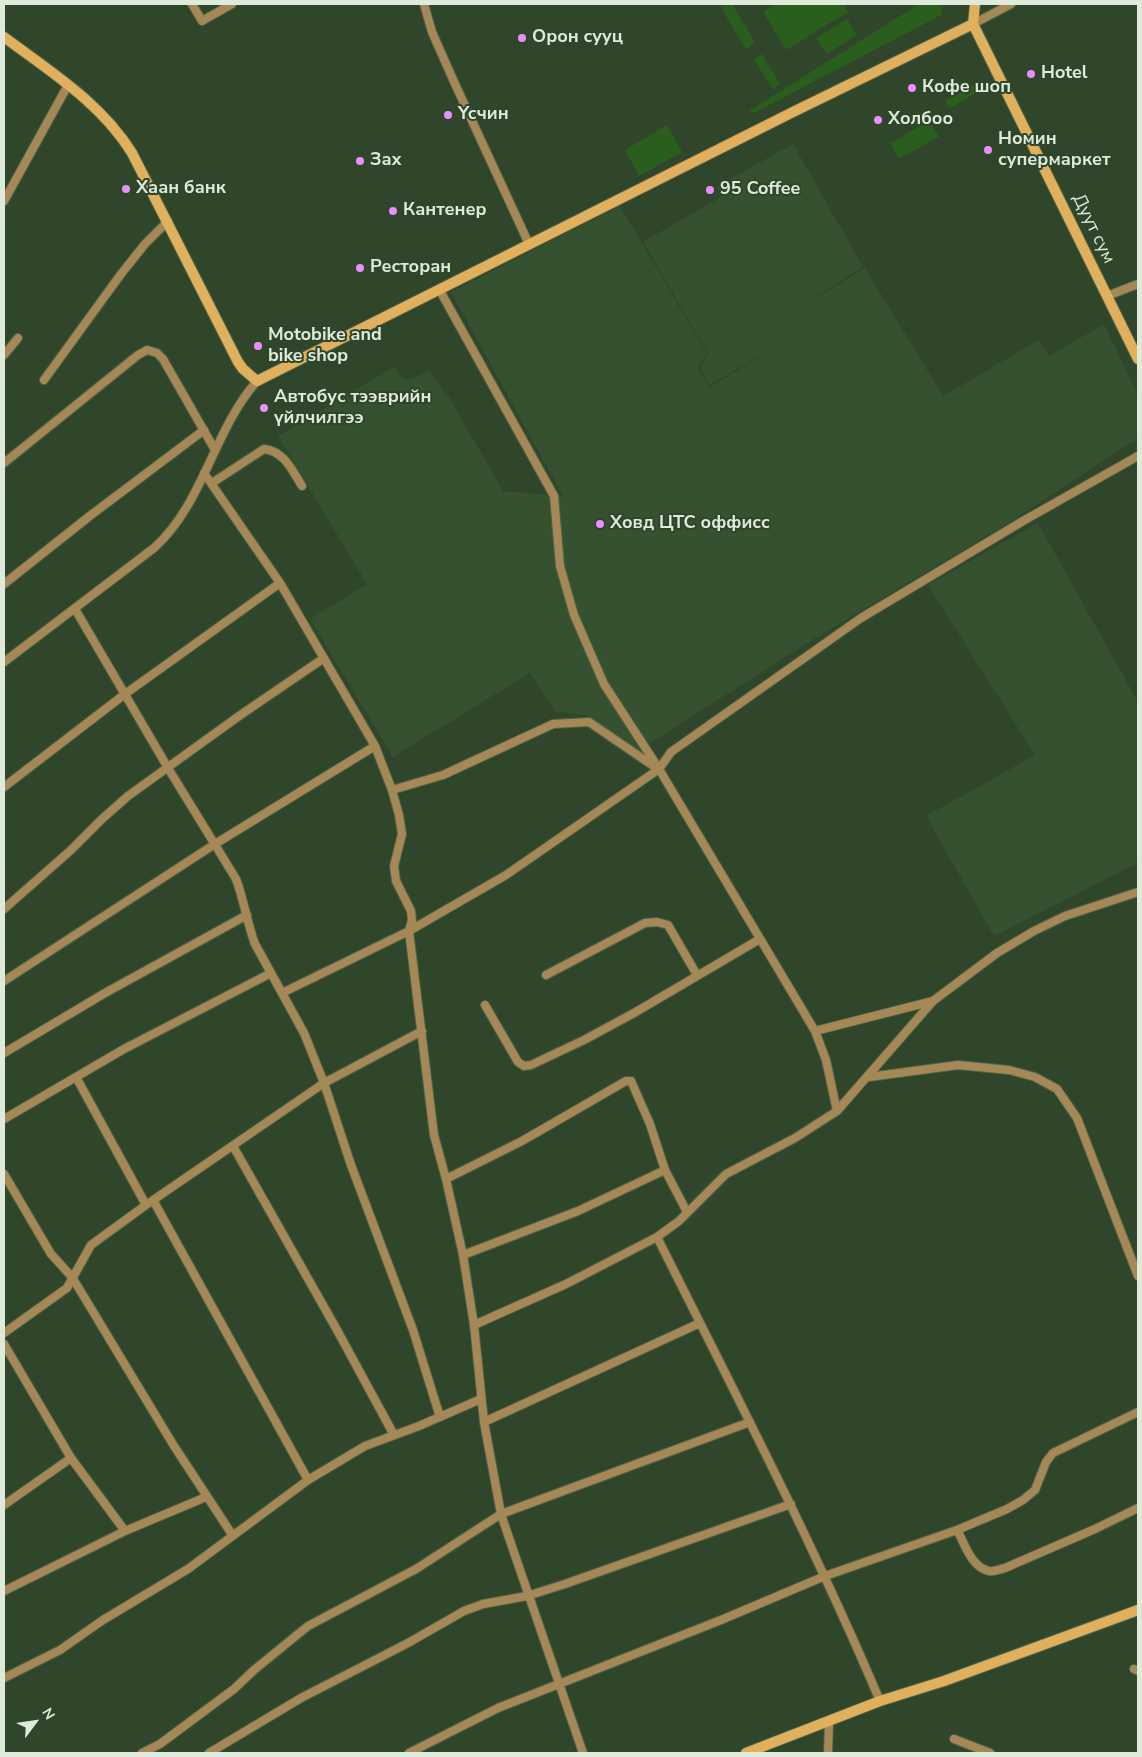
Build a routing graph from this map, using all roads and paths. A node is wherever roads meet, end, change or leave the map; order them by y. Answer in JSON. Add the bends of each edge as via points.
{"nodes":[{"id":1,"x":192,"y":4,"type":"edge"},
{"id":2,"x":232,"y":4,"type":"edge"},
{"id":3,"x":424,"y":4,"type":"edge"},
{"id":4,"x":974,"y":4,"type":"edge"},
{"id":5,"x":1011,"y":4,"type":"edge"},
{"id":6,"x":974,"y":24,"type":"junction"},
{"id":7,"x":4,"y":37,"type":"edge"},
{"id":8,"x":68,"y":85,"type":"junction"},
{"id":9,"x":4,"y":201,"type":"edge"},
{"id":10,"x":168,"y":221,"type":"junction"},
{"id":11,"x":529,"y":244,"type":"junction"},
{"id":12,"x":1138,"y":284,"type":"edge"},
{"id":13,"x":439,"y":289,"type":"junction"},
{"id":14,"x":1107,"y":296,"type":"junction"},
{"id":15,"x":18,"y":338,"type":"dead end"},
{"id":16,"x":4,"y":355,"type":"edge"},
{"id":17,"x":1138,"y":359,"type":"edge"},
{"id":18,"x":44,"y":380,"type":"dead end"},
{"id":19,"x":257,"y":381,"type":"junction"},
{"id":20,"x":204,"y":430,"type":"junction"},
{"id":21,"x":215,"y":450,"type":"junction"},
{"id":22,"x":1138,"y":456,"type":"edge"},
{"id":23,"x":4,"y":463,"type":"edge"},
{"id":24,"x":204,"y":472,"type":"junction"},
{"id":25,"x":212,"y":483,"type":"junction"},
{"id":26,"x":302,"y":486,"type":"dead end"},
{"id":27,"x":4,"y":584,"type":"edge"},
{"id":28,"x":280,"y":584,"type":"junction"},
{"id":29,"x":75,"y":609,"type":"junction"},
{"id":30,"x":324,"y":658,"type":"junction"},
{"id":31,"x":4,"y":662,"type":"edge"},
{"id":32,"x":125,"y":694,"type":"junction"},
{"id":33,"x":375,"y":746,"type":"junction"},
{"id":34,"x":168,"y":768,"type":"junction"},
{"id":35,"x":659,"y":769,"type":"junction"},
{"id":36,"x":4,"y":787,"type":"edge"},
{"id":37,"x":392,"y":790,"type":"junction"},
{"id":38,"x":215,"y":844,"type":"junction"},
{"id":39,"x":1138,"y":892,"type":"edge"},
{"id":40,"x":4,"y":909,"type":"edge"},
{"id":41,"x":247,"y":915,"type":"junction"},
{"id":42,"x":409,"y":931,"type":"junction"},
{"id":43,"x":760,"y":939,"type":"junction"},
{"id":44,"x":271,"y":973,"type":"junction"},
{"id":45,"x":546,"y":975,"type":"dead end"},
{"id":46,"x":697,"y":975,"type":"junction"},
{"id":47,"x":4,"y":981,"type":"edge"},
{"id":48,"x":282,"y":992,"type":"junction"},
{"id":49,"x":933,"y":1001,"type":"junction"},
{"id":50,"x":485,"y":1005,"type":"dead end"},
{"id":51,"x":422,"y":1031,"type":"junction"},
{"id":52,"x":815,"y":1031,"type":"junction"},
{"id":53,"x":4,"y":1052,"type":"edge"},
{"id":54,"x":869,"y":1076,"type":"junction"},
{"id":55,"x":76,"y":1077,"type":"junction"},
{"id":56,"x":324,"y":1083,"type":"junction"},
{"id":57,"x":838,"y":1111,"type":"junction"},
{"id":58,"x":4,"y":1119,"type":"edge"},
{"id":59,"x":233,"y":1146,"type":"junction"},
{"id":60,"x":665,"y":1170,"type":"junction"},
{"id":61,"x":4,"y":1174,"type":"edge"},
{"id":62,"x":446,"y":1179,"type":"junction"},
{"id":63,"x":153,"y":1200,"type":"junction"},
{"id":64,"x":146,"y":1205,"type":"junction"},
{"id":65,"x":687,"y":1212,"type":"junction"},
{"id":66,"x":658,"y":1237,"type":"junction"},
{"id":67,"x":463,"y":1255,"type":"junction"},
{"id":68,"x":72,"y":1276,"type":"junction"},
{"id":69,"x":1138,"y":1276,"type":"edge"},
{"id":70,"x":700,"y":1323,"type":"junction"},
{"id":71,"x":474,"y":1326,"type":"junction"},
{"id":72,"x":4,"y":1333,"type":"edge"},
{"id":73,"x":4,"y":1344,"type":"edge"},
{"id":74,"x":481,"y":1399,"type":"junction"},
{"id":75,"x":1138,"y":1412,"type":"edge"},
{"id":76,"x":440,"y":1417,"type":"junction"},
{"id":77,"x":484,"y":1422,"type":"junction"},
{"id":78,"x":750,"y":1422,"type":"junction"},
{"id":79,"x":394,"y":1435,"type":"junction"},
{"id":80,"x":71,"y":1458,"type":"junction"},
{"id":81,"x":308,"y":1480,"type":"junction"},
{"id":82,"x":206,"y":1497,"type":"junction"},
{"id":83,"x":790,"y":1504,"type":"junction"},
{"id":84,"x":4,"y":1505,"type":"edge"},
{"id":85,"x":1138,"y":1508,"type":"edge"},
{"id":86,"x":501,"y":1514,"type":"junction"},
{"id":87,"x":957,"y":1530,"type":"junction"},
{"id":88,"x":125,"y":1531,"type":"junction"},
{"id":89,"x":233,"y":1536,"type":"junction"},
{"id":90,"x":825,"y":1576,"type":"junction"},
{"id":91,"x":4,"y":1591,"type":"edge"},
{"id":92,"x":527,"y":1596,"type":"junction"},
{"id":93,"x":1138,"y":1610,"type":"edge"},
{"id":94,"x":4,"y":1678,"type":"edge"},
{"id":95,"x":558,"y":1684,"type":"junction"},
{"id":96,"x":880,"y":1701,"type":"junction"},
{"id":97,"x":828,"y":1722,"type":"junction"},
{"id":98,"x":954,"y":1739,"type":"dead end"},
{"id":99,"x":142,"y":1753,"type":"edge"},
{"id":100,"x":209,"y":1753,"type":"edge"},
{"id":101,"x":409,"y":1753,"type":"edge"},
{"id":102,"x":582,"y":1753,"type":"edge"},
{"id":103,"x":746,"y":1753,"type":"edge"},
{"id":104,"x":828,"y":1753,"type":"edge"},
{"id":105,"x":990,"y":1753,"type":"edge"}],
"edges":[{"from":1,"to":2,"type":"street","via":[[202,21]]},
{"from":3,"to":11,"type":"street","via":[[432,32]]},
{"from":4,"to":6,"type":"street","name":"Дуут сум"},
{"from":5,"to":6,"type":"street"},
{"from":6,"to":11,"type":"street"},
{"from":6,"to":14,"type":"street","name":"Дуут сум"},
{"from":7,"to":8,"type":"street"},
{"from":8,"to":9,"type":"street"},
{"from":8,"to":10,"type":"street","via":[[103,115],[121,136]]},
{"from":10,"to":18,"type":"street","via":[[120,274]]},
{"from":10,"to":19,"type":"street","via":[[238,362]]},
{"from":11,"to":13,"type":"street"},
{"from":12,"to":14,"type":"street"},
{"from":13,"to":19,"type":"street"},
{"from":13,"to":35,"type":"street","via":[[554,496],[560,566],[574,615],[604,684]]},
{"from":14,"to":17,"type":"street","name":"Дуут сум"},
{"from":15,"to":16,"type":"street"},
{"from":19,"to":21,"type":"street","via":[[236,408]]},
{"from":20,"to":21,"type":"street"},
{"from":20,"to":23,"type":"street","via":[[163,360],[157,353],[147,350]]},
{"from":20,"to":27,"type":"street"},
{"from":21,"to":24,"type":"street"},
{"from":22,"to":35,"type":"street","via":[[861,618],[670,752]]},
{"from":24,"to":25,"type":"street"},
{"from":24,"to":29,"type":"street","via":[[183,515],[166,537]]},
{"from":25,"to":26,"type":"street","via":[[264,449],[274,450],[286,461]]},
{"from":25,"to":28,"type":"street"},
{"from":28,"to":30,"type":"street"},
{"from":28,"to":32,"type":"street"},
{"from":29,"to":31,"type":"street"},
{"from":29,"to":32,"type":"street"},
{"from":30,"to":33,"type":"street"},
{"from":30,"to":34,"type":"street"},
{"from":32,"to":34,"type":"street"},
{"from":32,"to":36,"type":"street"},
{"from":33,"to":37,"type":"street"},
{"from":33,"to":38,"type":"street"},
{"from":34,"to":38,"type":"street"},
{"from":34,"to":40,"type":"street","via":[[128,796]]},
{"from":35,"to":37,"type":"street","via":[[589,722],[553,724],[443,776]]},
{"from":35,"to":42,"type":"street","via":[[506,875]]},
{"from":35,"to":43,"type":"street"},
{"from":37,"to":42,"type":"street","via":[[402,834],[394,866],[396,881],[411,911]]},
{"from":38,"to":41,"type":"street","via":[[236,879]]},
{"from":38,"to":47,"type":"street"},
{"from":39,"to":49,"type":"street","via":[[1065,916],[1034,931],[983,963]]},
{"from":41,"to":44,"type":"street","via":[[255,944]]},
{"from":41,"to":53,"type":"street"},
{"from":42,"to":48,"type":"street"},
{"from":42,"to":51,"type":"street"},
{"from":43,"to":46,"type":"street"},
{"from":43,"to":52,"type":"street"},
{"from":44,"to":48,"type":"street"},
{"from":44,"to":55,"type":"street"},
{"from":45,"to":46,"type":"street","via":[[645,923],[657,922],[668,925]]},
{"from":46,"to":50,"type":"street","via":[[584,1040],[524,1066],[518,1062]]},
{"from":48,"to":56,"type":"street","via":[[304,1033]]},
{"from":49,"to":52,"type":"street"},
{"from":49,"to":54,"type":"street"},
{"from":51,"to":56,"type":"street"},
{"from":51,"to":62,"type":"street","via":[[434,1134]]},
{"from":52,"to":57,"type":"street","via":[[826,1060]]},
{"from":54,"to":57,"type":"street"},
{"from":54,"to":69,"type":"street","via":[[958,1065],[1008,1070],[1035,1077],[1057,1089],[1077,1118]]},
{"from":55,"to":58,"type":"street"},
{"from":55,"to":64,"type":"street"},
{"from":56,"to":59,"type":"street"},
{"from":56,"to":76,"type":"street","via":[[351,1165],[414,1330]]},
{"from":57,"to":65,"type":"street","via":[[726,1174]]},
{"from":59,"to":63,"type":"street"},
{"from":59,"to":79,"type":"street"},
{"from":60,"to":62,"type":"street","via":[[650,1124],[631,1082],[626,1081],[522,1141]]},
{"from":60,"to":65,"type":"street"},
{"from":60,"to":67,"type":"street","via":[[578,1211]]},
{"from":61,"to":68,"type":"street","via":[[51,1254]]},
{"from":62,"to":67,"type":"street"},
{"from":63,"to":64,"type":"street"},
{"from":63,"to":81,"type":"street"},
{"from":64,"to":68,"type":"street","via":[[91,1246]]},
{"from":65,"to":66,"type":"street"},
{"from":66,"to":70,"type":"street"},
{"from":66,"to":71,"type":"street"},
{"from":67,"to":71,"type":"street"},
{"from":68,"to":72,"type":"street","via":[[67,1288]]},
{"from":68,"to":82,"type":"street"},
{"from":70,"to":77,"type":"street"},
{"from":70,"to":78,"type":"street"},
{"from":71,"to":74,"type":"street"},
{"from":73,"to":80,"type":"street"},
{"from":74,"to":76,"type":"street"},
{"from":74,"to":77,"type":"street"},
{"from":75,"to":87,"type":"street","via":[[1054,1453],[1046,1462],[1035,1490],[1024,1500]]},
{"from":76,"to":79,"type":"street"},
{"from":77,"to":86,"type":"street"},
{"from":78,"to":83,"type":"street"},
{"from":78,"to":86,"type":"street"},
{"from":79,"to":81,"type":"street","via":[[364,1446]]},
{"from":80,"to":84,"type":"street"},
{"from":80,"to":88,"type":"street"},
{"from":81,"to":89,"type":"street"},
{"from":82,"to":88,"type":"street"},
{"from":82,"to":89,"type":"street"},
{"from":83,"to":90,"type":"street"},
{"from":83,"to":92,"type":"street"},
{"from":85,"to":87,"type":"street","via":[[1005,1568],[990,1571],[973,1561]]},
{"from":86,"to":92,"type":"street"},
{"from":86,"to":99,"type":"street","via":[[416,1569],[308,1626],[234,1689],[160,1744]]},
{"from":87,"to":90,"type":"street"},
{"from":88,"to":91,"type":"street"},
{"from":89,"to":94,"type":"street","via":[[188,1569],[60,1650]]},
{"from":90,"to":95,"type":"street"},
{"from":90,"to":96,"type":"street"},
{"from":92,"to":95,"type":"street"},
{"from":92,"to":100,"type":"street","via":[[464,1611],[301,1698]]},
{"from":93,"to":96,"type":"street"},
{"from":95,"to":101,"type":"street","via":[[498,1708]]},
{"from":95,"to":102,"type":"street"},
{"from":96,"to":97,"type":"street"},
{"from":97,"to":103,"type":"street"},
{"from":97,"to":104,"type":"street"},
{"from":98,"to":105,"type":"street"}]}
